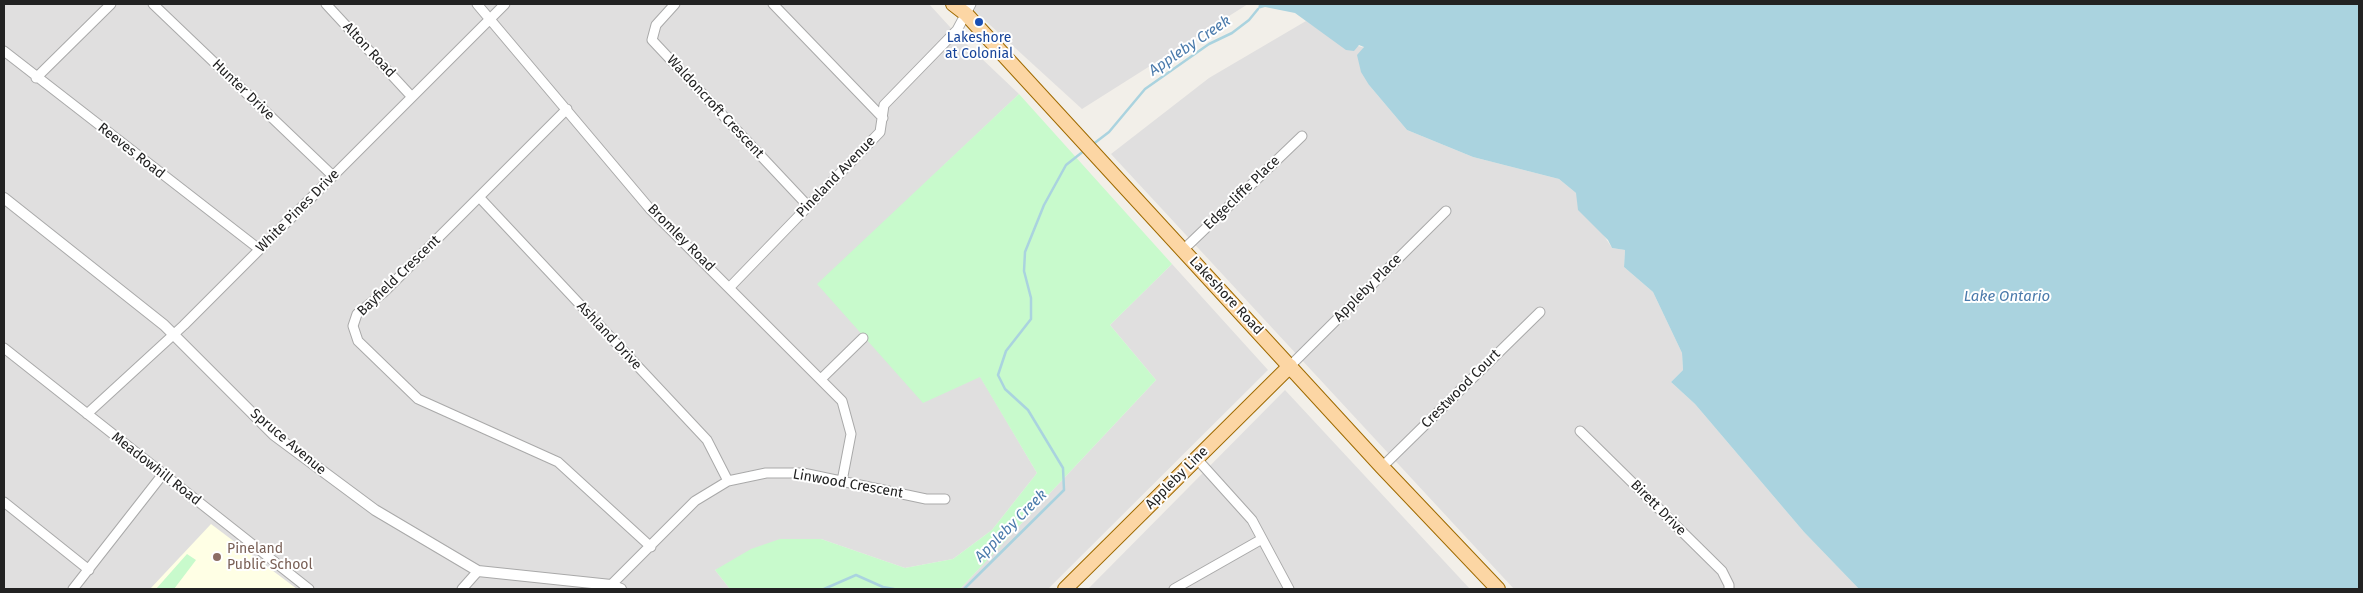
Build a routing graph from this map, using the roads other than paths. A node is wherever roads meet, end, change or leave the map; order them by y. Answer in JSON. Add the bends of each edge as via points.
{"nodes":[{"id":1,"x":111,"y":4,"type":"edge"},
{"id":2,"x":153,"y":4,"type":"edge"},
{"id":3,"x":326,"y":4,"type":"edge"},
{"id":4,"x":477,"y":4,"type":"edge"},
{"id":5,"x":505,"y":4,"type":"edge"},
{"id":6,"x":675,"y":4,"type":"edge"},
{"id":7,"x":773,"y":4,"type":"edge"},
{"id":8,"x":953,"y":4,"type":"edge"},
{"id":9,"x":968,"y":9,"type":"edge"},
{"id":10,"x":491,"y":19,"type":"junction"},
{"id":11,"x":4,"y":51,"type":"edge"},
{"id":12,"x":36,"y":78,"type":"junction"},
{"id":13,"x":412,"y":97,"type":"junction"},
{"id":14,"x":567,"y":109,"type":"junction"},
{"id":15,"x":883,"y":118,"type":"junction"},
{"id":16,"x":1302,"y":136,"type":"dead end"},
{"id":17,"x":333,"y":176,"type":"junction"},
{"id":18,"x":4,"y":198,"type":"edge"},
{"id":19,"x":480,"y":198,"type":"junction"},
{"id":20,"x":808,"y":206,"type":"junction"},
{"id":21,"x":1446,"y":211,"type":"dead end"},
{"id":22,"x":259,"y":249,"type":"junction"},
{"id":23,"x":1183,"y":250,"type":"junction"},
{"id":24,"x":730,"y":287,"type":"junction"},
{"id":25,"x":1540,"y":312,"type":"dead end"},
{"id":26,"x":174,"y":335,"type":"junction"},
{"id":27,"x":863,"y":338,"type":"dead end"},
{"id":28,"x":4,"y":348,"type":"edge"},
{"id":29,"x":1290,"y":366,"type":"junction"},
{"id":30,"x":822,"y":378,"type":"junction"},
{"id":31,"x":87,"y":414,"type":"junction"},
{"id":32,"x":1580,"y":431,"type":"dead end"},
{"id":33,"x":1197,"y":459,"type":"junction"},
{"id":34,"x":1382,"y":467,"type":"junction"},
{"id":35,"x":163,"y":474,"type":"junction"},
{"id":36,"x":842,"y":481,"type":"junction"},
{"id":37,"x":728,"y":482,"type":"junction"},
{"id":38,"x":945,"y":499,"type":"dead end"},
{"id":39,"x":4,"y":502,"type":"edge"},
{"id":40,"x":1262,"y":539,"type":"junction"},
{"id":41,"x":651,"y":547,"type":"junction"},
{"id":42,"x":89,"y":570,"type":"junction"},
{"id":43,"x":478,"y":570,"type":"junction"},
{"id":44,"x":616,"y":587,"type":"edge"},
{"id":45,"x":73,"y":589,"type":"edge"},
{"id":46,"x":309,"y":589,"type":"edge"},
{"id":47,"x":462,"y":589,"type":"edge"},
{"id":48,"x":1065,"y":589,"type":"edge"},
{"id":49,"x":1174,"y":589,"type":"edge"},
{"id":50,"x":1289,"y":589,"type":"edge"},
{"id":51,"x":1498,"y":589,"type":"edge"},
{"id":52,"x":1729,"y":589,"type":"edge"}],
"edges":[{"from":1,"to":12,"type":"street"},
{"from":2,"to":17,"type":"street","name":"Hunter Drive"},
{"from":3,"to":13,"type":"street","name":"Alton Road"},
{"from":4,"to":10,"type":"street","name":"Bromley Road"},
{"from":5,"to":10,"type":"street","name":"White Pines Drive"},
{"from":6,"to":20,"type":"street","name":"Waldoncroft Crescent","via":[[656,26],[652,40]]},
{"from":7,"to":15,"type":"street"},
{"from":8,"to":9,"type":"main road","name":"Lakeshore Road"},
{"from":9,"to":15,"type":"street","name":"Pineland Avenue","via":[[957,30],[884,104]]},
{"from":9,"to":23,"type":"main road","name":"Lakeshore Road","via":[[1079,139]]},
{"from":10,"to":13,"type":"street","name":"White Pines Drive"},
{"from":10,"to":14,"type":"street","name":"Bromley Road"},
{"from":11,"to":12,"type":"street","name":"Reeves Road"},
{"from":12,"to":22,"type":"street","name":"Reeves Road"},
{"from":13,"to":17,"type":"street","name":"White Pines Drive"},
{"from":14,"to":19,"type":"street","name":"Bayfield Crescent"},
{"from":14,"to":24,"type":"street","name":"Bromley Road","via":[[650,209]]},
{"from":15,"to":20,"type":"street","name":"Pineland Avenue","via":[[880,132]]},
{"from":16,"to":23,"type":"street","name":"Edgecliffe Place"},
{"from":17,"to":22,"type":"street","name":"White Pines Drive"},
{"from":18,"to":26,"type":"street","name":"Spruce Avenue"},
{"from":19,"to":37,"type":"street","name":"Ashland Drive","via":[[707,440]]},
{"from":19,"to":41,"type":"street","name":"Bayfield Crescent","via":[[383,293],[357,314],[353,326],[358,341],[418,398],[558,462]]},
{"from":20,"to":24,"type":"street","name":"Pineland Avenue"},
{"from":21,"to":29,"type":"street","name":"Appleby Place"},
{"from":22,"to":26,"type":"street","name":"White Pines Drive"},
{"from":23,"to":29,"type":"main road","name":"Lakeshore Road"},
{"from":24,"to":30,"type":"street","name":"Bromley Road"},
{"from":25,"to":34,"type":"street","name":"Crestwood Court"},
{"from":26,"to":31,"type":"street","name":"White Pines Drive"},
{"from":26,"to":43,"type":"street","name":"Spruce Avenue","via":[[274,434],[375,510]]},
{"from":27,"to":30,"type":"street"},
{"from":28,"to":31,"type":"street","name":"Meadowhill Road"},
{"from":29,"to":33,"type":"main road","name":"Appleby Line"},
{"from":29,"to":34,"type":"main road","name":"Lakeshore Road"},
{"from":30,"to":36,"type":"street","name":"Bromley Road","via":[[842,401],[851,434]]},
{"from":31,"to":35,"type":"street","name":"Meadowhill Road"},
{"from":32,"to":52,"type":"street","name":"Birett Drive","via":[[1722,571]]},
{"from":33,"to":40,"type":"street","via":[[1246,512]]},
{"from":33,"to":48,"type":"main road","name":"Appleby Line"},
{"from":34,"to":51,"type":"main road","name":"Lakeshore Road"},
{"from":35,"to":42,"type":"street"},
{"from":35,"to":46,"type":"street","name":"Meadowhill Road"},
{"from":36,"to":37,"type":"street","name":"Linwood Crescent","via":[[803,473],[766,473]]},
{"from":36,"to":38,"type":"street","name":"Linwood Crescent","via":[[926,499]]},
{"from":37,"to":41,"type":"street","name":"Linwood Crescent","via":[[695,501]]},
{"from":39,"to":42,"type":"street"},
{"from":40,"to":49,"type":"street"},
{"from":40,"to":50,"type":"street"},
{"from":41,"to":44,"type":"street","name":"Linwood Crescent"},
{"from":42,"to":45,"type":"street"},
{"from":43,"to":44,"type":"street","name":"Spruce Avenue"},
{"from":43,"to":47,"type":"street"}]}
